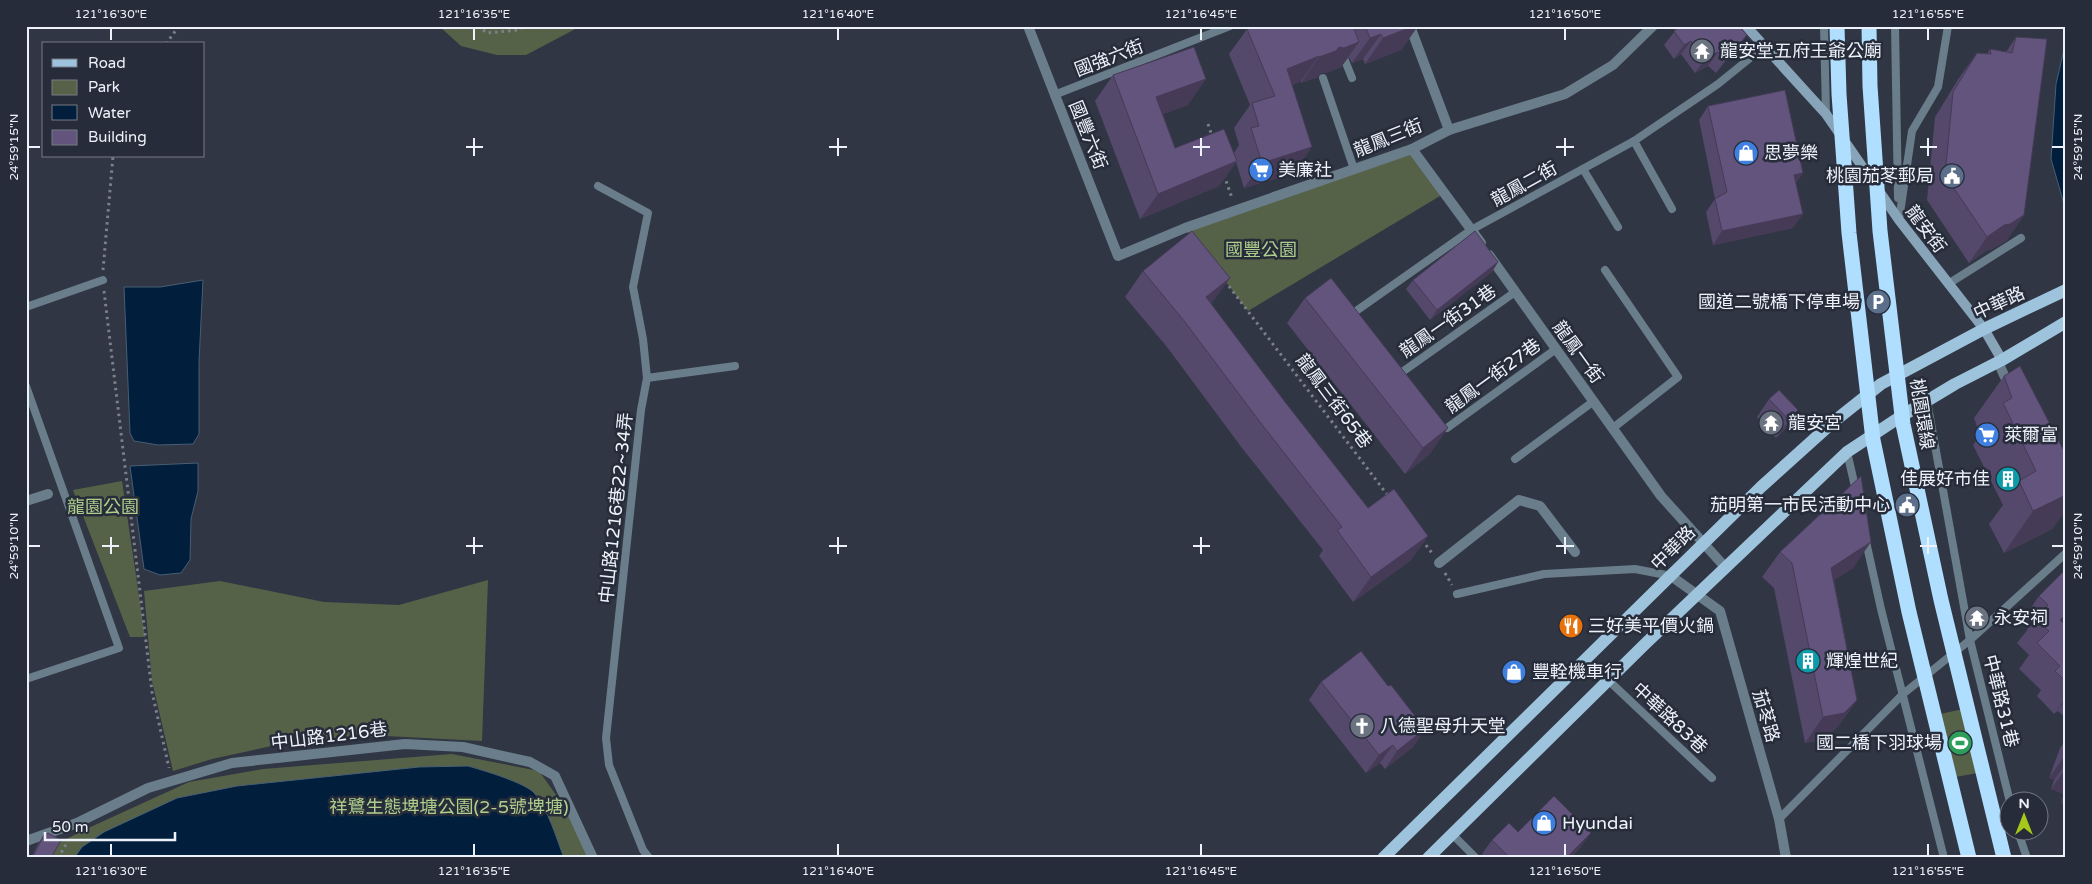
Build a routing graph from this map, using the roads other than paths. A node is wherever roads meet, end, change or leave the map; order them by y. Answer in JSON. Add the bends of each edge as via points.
{"nodes":[{"id":1,"x":1028,"y":26,"type":"edge"},
{"id":2,"x":1230,"y":26,"type":"edge"},
{"id":3,"x":1410,"y":26,"type":"edge"},
{"id":4,"x":1653,"y":26,"type":"edge"},
{"id":5,"x":1746,"y":26,"type":"edge"},
{"id":6,"x":1824,"y":26,"type":"edge"},
{"id":7,"x":1837,"y":26,"type":"edge"},
{"id":8,"x":1869,"y":26,"type":"edge"},
{"id":9,"x":1895,"y":26,"type":"edge"},
{"id":10,"x":1948,"y":26,"type":"edge"},
{"id":11,"x":1338,"y":44,"type":"edge"},
{"id":12,"x":1765,"y":46,"type":"junction"},
{"id":13,"x":1322,"y":78,"type":"edge"},
{"id":14,"x":1352,"y":78,"type":"dead end"},
{"id":15,"x":1054,"y":95,"type":"junction"},
{"id":16,"x":1826,"y":114,"type":"junction"},
{"id":17,"x":1449,"y":130,"type":"junction"},
{"id":18,"x":1634,"y":140,"type":"junction"},
{"id":19,"x":1412,"y":149,"type":"junction"},
{"id":20,"x":1354,"y":169,"type":"junction"},
{"id":21,"x":1583,"y":169,"type":"junction"},
{"id":22,"x":598,"y":186,"type":"dead end"},
{"id":23,"x":1672,"y":209,"type":"dead end"},
{"id":24,"x":1899,"y":220,"type":"junction"},
{"id":25,"x":1618,"y":227,"type":"dead end"},
{"id":26,"x":1471,"y":230,"type":"junction"},
{"id":27,"x":2021,"y":238,"type":"edge"},
{"id":28,"x":1118,"y":256,"type":"joint"},
{"id":29,"x":1605,"y":270,"type":"dead end"},
{"id":30,"x":103,"y":280,"type":"road end"},
{"id":31,"x":1948,"y":284,"type":"junction"},
{"id":32,"x":2066,"y":290,"type":"edge"},
{"id":33,"x":1516,"y":292,"type":"junction"},
{"id":34,"x":26,"y":308,"type":"edge"},
{"id":35,"x":1347,"y":317,"type":"edge"},
{"id":36,"x":2064,"y":323,"type":"edge"},
{"id":37,"x":1984,"y":329,"type":"junction"},
{"id":38,"x":1556,"y":349,"type":"junction"},
{"id":39,"x":2000,"y":361,"type":"junction"},
{"id":40,"x":736,"y":366,"type":"dead end"},
{"id":41,"x":1398,"y":375,"type":"edge"},
{"id":42,"x":647,"y":378,"type":"junction"},
{"id":43,"x":26,"y":386,"type":"edge"},
{"id":44,"x":2014,"y":395,"type":"edge"},
{"id":45,"x":1594,"y":401,"type":"junction"},
{"id":46,"x":1927,"y":401,"type":"junction"},
{"id":47,"x":1447,"y":428,"type":"edge"},
{"id":48,"x":1613,"y":428,"type":"junction"},
{"id":49,"x":1847,"y":452,"type":"junction"},
{"id":50,"x":1515,"y":459,"type":"dead end"},
{"id":51,"x":48,"y":494,"type":"dead end"},
{"id":52,"x":1857,"y":498,"type":"edge"},
{"id":53,"x":26,"y":501,"type":"edge"},
{"id":54,"x":1863,"y":526,"type":"edge"},
{"id":55,"x":1704,"y":543,"type":"junction"},
{"id":56,"x":1575,"y":552,"type":"dead end"},
{"id":57,"x":2066,"y":553,"type":"edge"},
{"id":58,"x":1439,"y":563,"type":"road end"},
{"id":59,"x":1725,"y":567,"type":"junction"},
{"id":60,"x":1671,"y":576,"type":"junction"},
{"id":61,"x":1457,"y":594,"type":"road end"},
{"id":62,"x":1696,"y":595,"type":"junction"},
{"id":63,"x":1970,"y":640,"type":"junction"},
{"id":64,"x":26,"y":679,"type":"edge"},
{"id":65,"x":1608,"y":680,"type":"junction"},
{"id":66,"x":1902,"y":694,"type":"junction"},
{"id":67,"x":1712,"y":778,"type":"dead end"},
{"id":68,"x":2008,"y":792,"type":"edge"},
{"id":69,"x":1779,"y":819,"type":"junction"},
{"id":70,"x":1452,"y":834,"type":"junction"},
{"id":71,"x":26,"y":841,"type":"edge"},
{"id":72,"x":2021,"y":842,"type":"edge"},
{"id":73,"x":593,"y":858,"type":"edge"},
{"id":74,"x":649,"y":858,"type":"edge"},
{"id":75,"x":1383,"y":858,"type":"edge"},
{"id":76,"x":1428,"y":858,"type":"edge"},
{"id":77,"x":1476,"y":858,"type":"edge"},
{"id":78,"x":1786,"y":858,"type":"edge"},
{"id":79,"x":1944,"y":858,"type":"edge"},
{"id":80,"x":1970,"y":858,"type":"edge"},
{"id":81,"x":2004,"y":858,"type":"edge"},
{"id":82,"x":2027,"y":858,"type":"edge"}],
"edges":[{"from":1,"to":15,"type":"street","name":"國豐六街"},
{"from":2,"to":15,"type":"lane","name":"國強六街"},
{"from":3,"to":17,"type":"street"},
{"from":4,"to":17,"type":"street","name":"龍鳳三街","via":[[1613,65],[1565,94]]},
{"from":5,"to":12,"type":"street","name":"龍安街"},
{"from":6,"to":16,"type":"lane"},
{"from":7,"to":80,"type":"highway","via":[[1849,233],[1873,440],[1911,621]]},
{"from":8,"to":81,"type":"highway","name":"桃園環線","via":[[1880,231],[1903,424],[1940,600]]},
{"from":9,"to":24,"type":"lane"},
{"from":10,"to":24,"type":"lane","via":[[1938,87],[1912,131]]},
{"from":11,"to":14,"type":"lane"},
{"from":12,"to":16,"type":"street","name":"龍安街"},
{"from":12,"to":18,"type":"lane","name":"龍鳳二街","via":[[1718,84]]},
{"from":13,"to":20,"type":"lane"},
{"from":15,"to":28,"type":"street","name":"國豐六街"},
{"from":16,"to":24,"type":"street","name":"龍安街"},
{"from":17,"to":19,"type":"street","name":"龍鳳三街"},
{"from":18,"to":21,"type":"lane","name":"龍鳳二街"},
{"from":18,"to":23,"type":"lane"},
{"from":19,"to":20,"type":"street","name":"龍鳳三街"},
{"from":19,"to":26,"type":"street","name":"龍鳳一街"},
{"from":20,"to":28,"type":"street","name":"龍鳳三街","via":[[1185,228]]},
{"from":21,"to":25,"type":"lane"},
{"from":21,"to":26,"type":"lane","name":"龍鳳二街"},
{"from":22,"to":42,"type":"lane","name":"中山路1216巷22~34弄","via":[[648,213],[633,287]]},
{"from":24,"to":31,"type":"street","name":"龍安街"},
{"from":26,"to":33,"type":"street","name":"龍鳳一街"},
{"from":26,"to":35,"type":"lane","name":"龍鳳二街"},
{"from":27,"to":31,"type":"lane"},
{"from":29,"to":48,"type":"lane","via":[[1678,377]]},
{"from":30,"to":34,"type":"lane"},
{"from":31,"to":37,"type":"street","name":"龍安街"},
{"from":32,"to":37,"type":"main road","name":"中華路"},
{"from":33,"to":38,"type":"street","name":"龍鳳一街"},
{"from":33,"to":41,"type":"lane","name":"龍鳳一街31巷"},
{"from":36,"to":39,"type":"main road"},
{"from":37,"to":39,"type":"street","name":"龍安街"},
{"from":37,"to":55,"type":"main road","name":"中華路","via":[[1881,384],[1832,422]]},
{"from":38,"to":45,"type":"street","name":"龍鳳一街"},
{"from":38,"to":47,"type":"lane","name":"龍鳳一街27巷"},
{"from":39,"to":44,"type":"street"},
{"from":39,"to":46,"type":"main road"},
{"from":40,"to":42,"type":"lane"},
{"from":42,"to":74,"type":"lane","name":"中山路1216巷22~34弄","via":[[606,738],[609,764]]},
{"from":43,"to":64,"type":"lane","via":[[119,648]]},
{"from":45,"to":48,"type":"street","name":"龍鳳一街"},
{"from":45,"to":50,"type":"lane"},
{"from":46,"to":49,"type":"main road"},
{"from":46,"to":63,"type":"lane","name":"中華路31巷"},
{"from":48,"to":55,"type":"street","name":"龍鳳一街","via":[[1661,496]]},
{"from":49,"to":52,"type":"lane"},
{"from":49,"to":59,"type":"main road"},
{"from":51,"to":53,"type":"street"},
{"from":54,"to":66,"type":"lane"},
{"from":55,"to":59,"type":"street","name":"龍鳳一街"},
{"from":55,"to":60,"type":"main road","name":"中華路"},
{"from":56,"to":58,"type":"street","via":[[1540,506],[1519,500]]},
{"from":57,"to":63,"type":"lane"},
{"from":59,"to":62,"type":"main road"},
{"from":60,"to":61,"type":"lane","via":[[1635,569],[1544,574]]},
{"from":60,"to":62,"type":"street","name":"茄苳路"},
{"from":60,"to":75,"type":"main road","name":"中華路"},
{"from":62,"to":65,"type":"main road"},
{"from":62,"to":69,"type":"street","name":"茄苳路","via":[[1720,611]]},
{"from":63,"to":66,"type":"lane"},
{"from":63,"to":68,"type":"lane","name":"中華路31巷"},
{"from":65,"to":67,"type":"lane","name":"中華路83巷"},
{"from":65,"to":70,"type":"main road"},
{"from":66,"to":69,"type":"lane"},
{"from":66,"to":79,"type":"lane"},
{"from":69,"to":78,"type":"street","name":"茄苳路"},
{"from":70,"to":76,"type":"main road"},
{"from":70,"to":77,"type":"lane"},
{"from":71,"to":73,"type":"street","name":"中山路1216巷","via":[[78,823],[148,788],[232,763],[405,744],[462,747],[530,762],[555,776]]},
{"from":72,"to":82,"type":"lane"}]}
